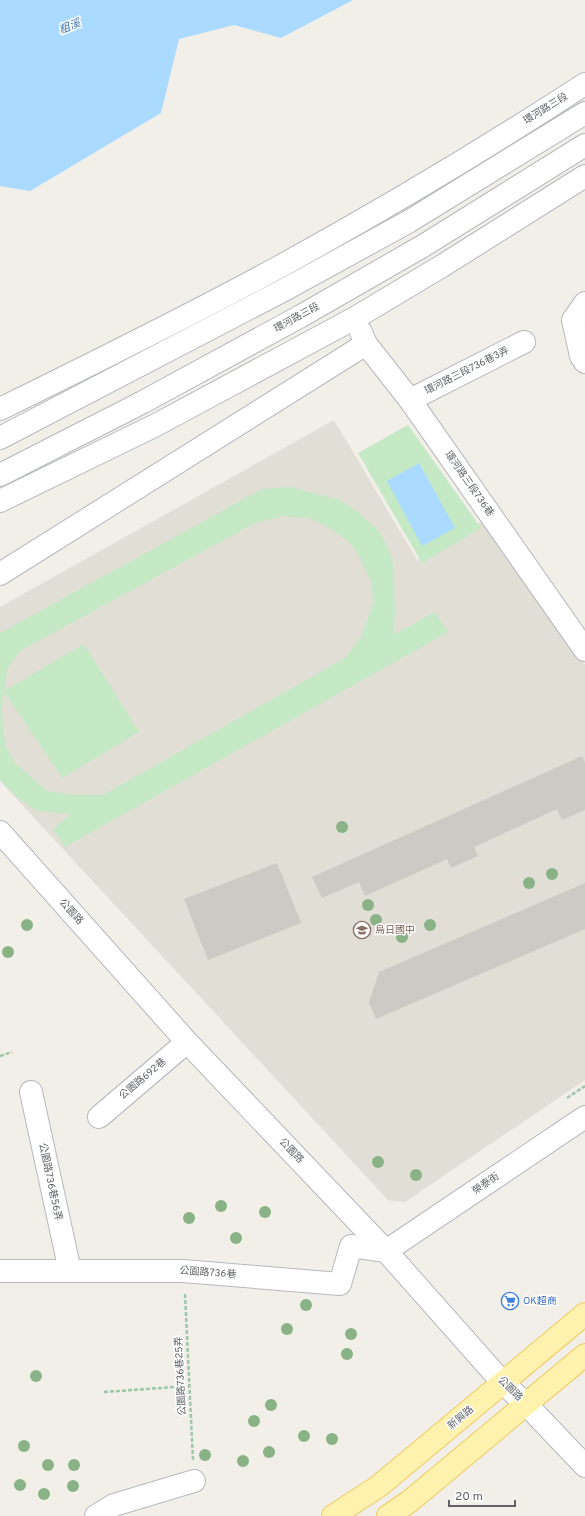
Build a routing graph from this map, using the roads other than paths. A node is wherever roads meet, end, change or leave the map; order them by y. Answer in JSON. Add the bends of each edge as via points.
{"nodes":[{"id":1,"x":585,"y":84,"type":"edge"},
{"id":2,"x":585,"y":113,"type":"edge"},
{"id":3,"x":585,"y":145,"type":"edge"},
{"id":4,"x":585,"y":176,"type":"edge"},
{"id":5,"x":579,"y":312,"type":"edge"},
{"id":6,"x":355,"y":318,"type":"junction"},
{"id":7,"x":524,"y":342,"type":"dead end"},
{"id":8,"x":366,"y":344,"type":"junction"},
{"id":9,"x":585,"y":362,"type":"edge"},
{"id":10,"x":410,"y":400,"type":"junction"},
{"id":11,"x":0,"y":409,"type":"edge"},
{"id":12,"x":0,"y":438,"type":"edge"},
{"id":13,"x":0,"y":475,"type":"edge"},
{"id":14,"x":0,"y":501,"type":"edge"},
{"id":15,"x":0,"y":574,"type":"edge"},
{"id":16,"x":585,"y":650,"type":"edge"},
{"id":17,"x":0,"y":832,"type":"edge"},
{"id":18,"x":187,"y":1042,"type":"junction"},
{"id":19,"x":31,"y":1092,"type":"dead end"},
{"id":20,"x":99,"y":1117,"type":"dead end"},
{"id":21,"x":585,"y":1117,"type":"edge"},
{"id":22,"x":386,"y":1251,"type":"junction"},
{"id":23,"x":0,"y":1271,"type":"edge"},
{"id":24,"x":70,"y":1271,"type":"junction"},
{"id":25,"x":585,"y":1314,"type":"edge"},
{"id":26,"x":585,"y":1356,"type":"edge"},
{"id":27,"x":503,"y":1383,"type":"junction"},
{"id":28,"x":526,"y":1404,"type":"junction"},
{"id":29,"x":585,"y":1466,"type":"edge"},
{"id":30,"x":194,"y":1481,"type":"road end"},
{"id":31,"x":96,"y":1516,"type":"edge"},
{"id":32,"x":333,"y":1516,"type":"edge"},
{"id":33,"x":388,"y":1516,"type":"edge"}],
"edges":[{"from":1,"to":11,"type":"street","name":"環河路三段","via":[[400,198],[278,267],[120,350]]},
{"from":2,"to":12,"type":"street","via":[[408,222],[256,305]]},
{"from":3,"to":13,"type":"street","name":"環河路三段","via":[[423,246],[301,316]]},
{"from":4,"to":6,"type":"street"},
{"from":5,"to":9,"type":"street","via":[[581,356]]},
{"from":6,"to":8,"type":"street","name":"環河路三段736巷"},
{"from":6,"to":14,"type":"street","via":[[156,425]]},
{"from":7,"to":10,"type":"street","name":"環河路三段736巷3弄"},
{"from":8,"to":10,"type":"street","name":"環河路三段736巷"},
{"from":8,"to":15,"type":"street"},
{"from":10,"to":16,"type":"street","name":"環河路三段736巷"},
{"from":17,"to":18,"type":"street","name":"公園路"},
{"from":18,"to":20,"type":"street","name":"公園路692巷"},
{"from":18,"to":22,"type":"street","name":"公園路"},
{"from":19,"to":24,"type":"street","name":"公園路736巷56弄"},
{"from":21,"to":22,"type":"street","name":"榮泰街"},
{"from":22,"to":24,"type":"street","name":"公園路736巷","via":[[351,1246],[340,1284],[184,1271]]},
{"from":22,"to":27,"type":"street","name":"公園路"},
{"from":23,"to":24,"type":"street","name":"公園路736巷"},
{"from":25,"to":27,"type":"main road","name":"新興路"},
{"from":26,"to":28,"type":"main road"},
{"from":27,"to":28,"type":"street","name":"公園路"},
{"from":27,"to":32,"type":"main road","name":"新興路","via":[[379,1486]]},
{"from":28,"to":29,"type":"street","name":"公園路"},
{"from":28,"to":33,"type":"main road","via":[[410,1501]]},
{"from":30,"to":31,"type":"street","via":[[114,1505]]}]}
